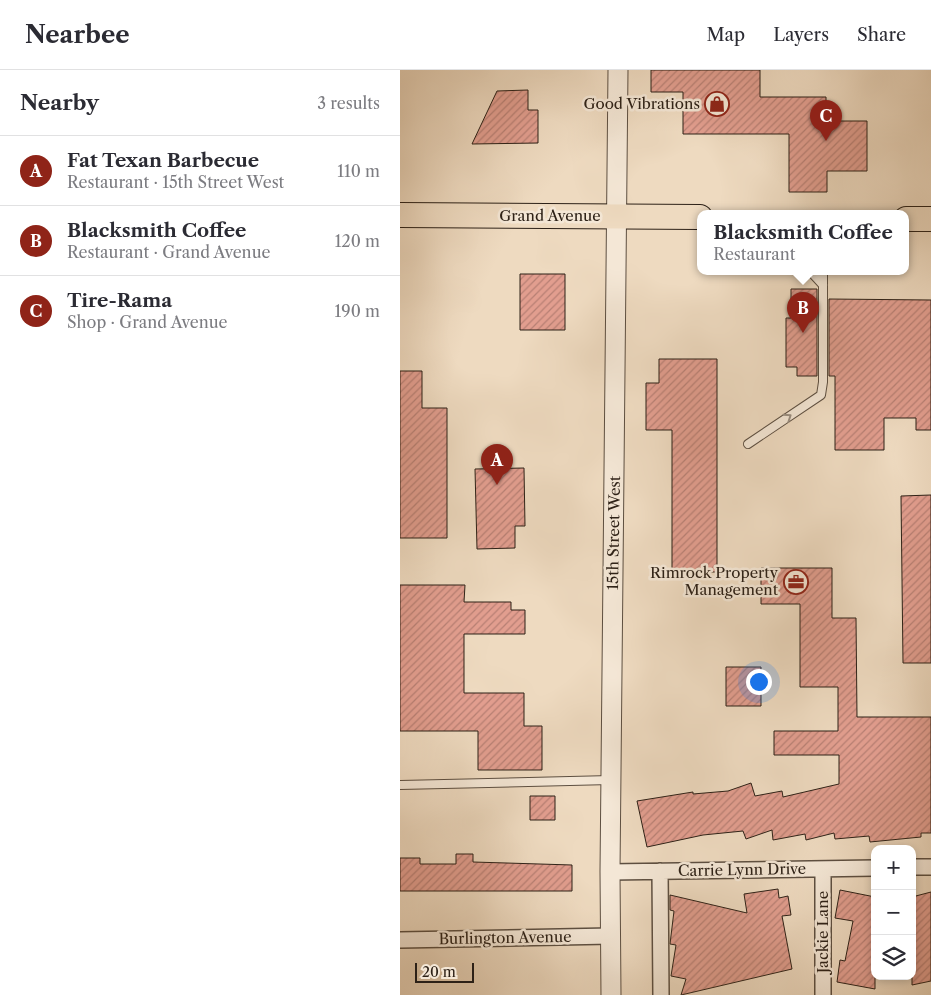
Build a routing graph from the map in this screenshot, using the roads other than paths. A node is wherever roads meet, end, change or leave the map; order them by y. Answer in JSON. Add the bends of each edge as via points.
{"nodes":[{"id":1,"x":618,"y":70,"type":"edge"},
{"id":2,"x":400,"y":215,"type":"edge"},
{"id":3,"x":618,"y":216,"type":"junction"},
{"id":4,"x":697,"y":217,"type":"edge"},
{"id":5,"x":909,"y":219,"type":"edge"},
{"id":6,"x":931,"y":219,"type":"edge"},
{"id":7,"x":814,"y":275,"type":"edge"},
{"id":8,"x":823,"y":275,"type":"edge"},
{"id":9,"x":823,"y":285,"type":"junction"},
{"id":10,"x":748,"y":444,"type":"dead end"},
{"id":11,"x":611,"y":780,"type":"junction"},
{"id":12,"x":400,"y":784,"type":"edge"},
{"id":13,"x":916,"y":867,"type":"edge"},
{"id":14,"x":931,"y":867,"type":"edge"},
{"id":15,"x":871,"y":868,"type":"edge"},
{"id":16,"x":823,"y":869,"type":"junction"},
{"id":17,"x":660,"y":871,"type":"junction"},
{"id":18,"x":610,"y":872,"type":"junction"},
{"id":19,"x":611,"y":936,"type":"junction"},
{"id":20,"x":400,"y":940,"type":"edge"},
{"id":21,"x":611,"y":995,"type":"edge"},
{"id":22,"x":661,"y":995,"type":"edge"},
{"id":23,"x":823,"y":995,"type":"edge"}],
"edges":[{"from":1,"to":3,"type":"street","name":"15th Street West"},
{"from":2,"to":3,"type":"main road","name":"Grand Avenue"},
{"from":3,"to":4,"type":"main road","name":"Grand Avenue"},
{"from":3,"to":11,"type":"street","name":"15th Street West"},
{"from":5,"to":6,"type":"main road"},
{"from":7,"to":9,"type":"lane"},
{"from":8,"to":9,"type":"lane"},
{"from":10,"to":9,"type":"lane","one_way":true,"via":[[821,395],[824,382]]},
{"from":11,"to":12,"type":"lane"},
{"from":11,"to":18,"type":"street","name":"15th Street West"},
{"from":13,"to":14,"type":"street"},
{"from":15,"to":16,"type":"street","name":"Carrie Lynn Drive"},
{"from":16,"to":17,"type":"street","name":"Carrie Lynn Drive"},
{"from":16,"to":23,"type":"street","name":"Jackie Lane"},
{"from":17,"to":18,"type":"street","name":"Carrie Lynn Drive"},
{"from":17,"to":22,"type":"street"},
{"from":18,"to":19,"type":"street","name":"15th Street West"},
{"from":19,"to":20,"type":"street","name":"Burlington Avenue"},
{"from":19,"to":21,"type":"street","name":"15th Street West"}]}
